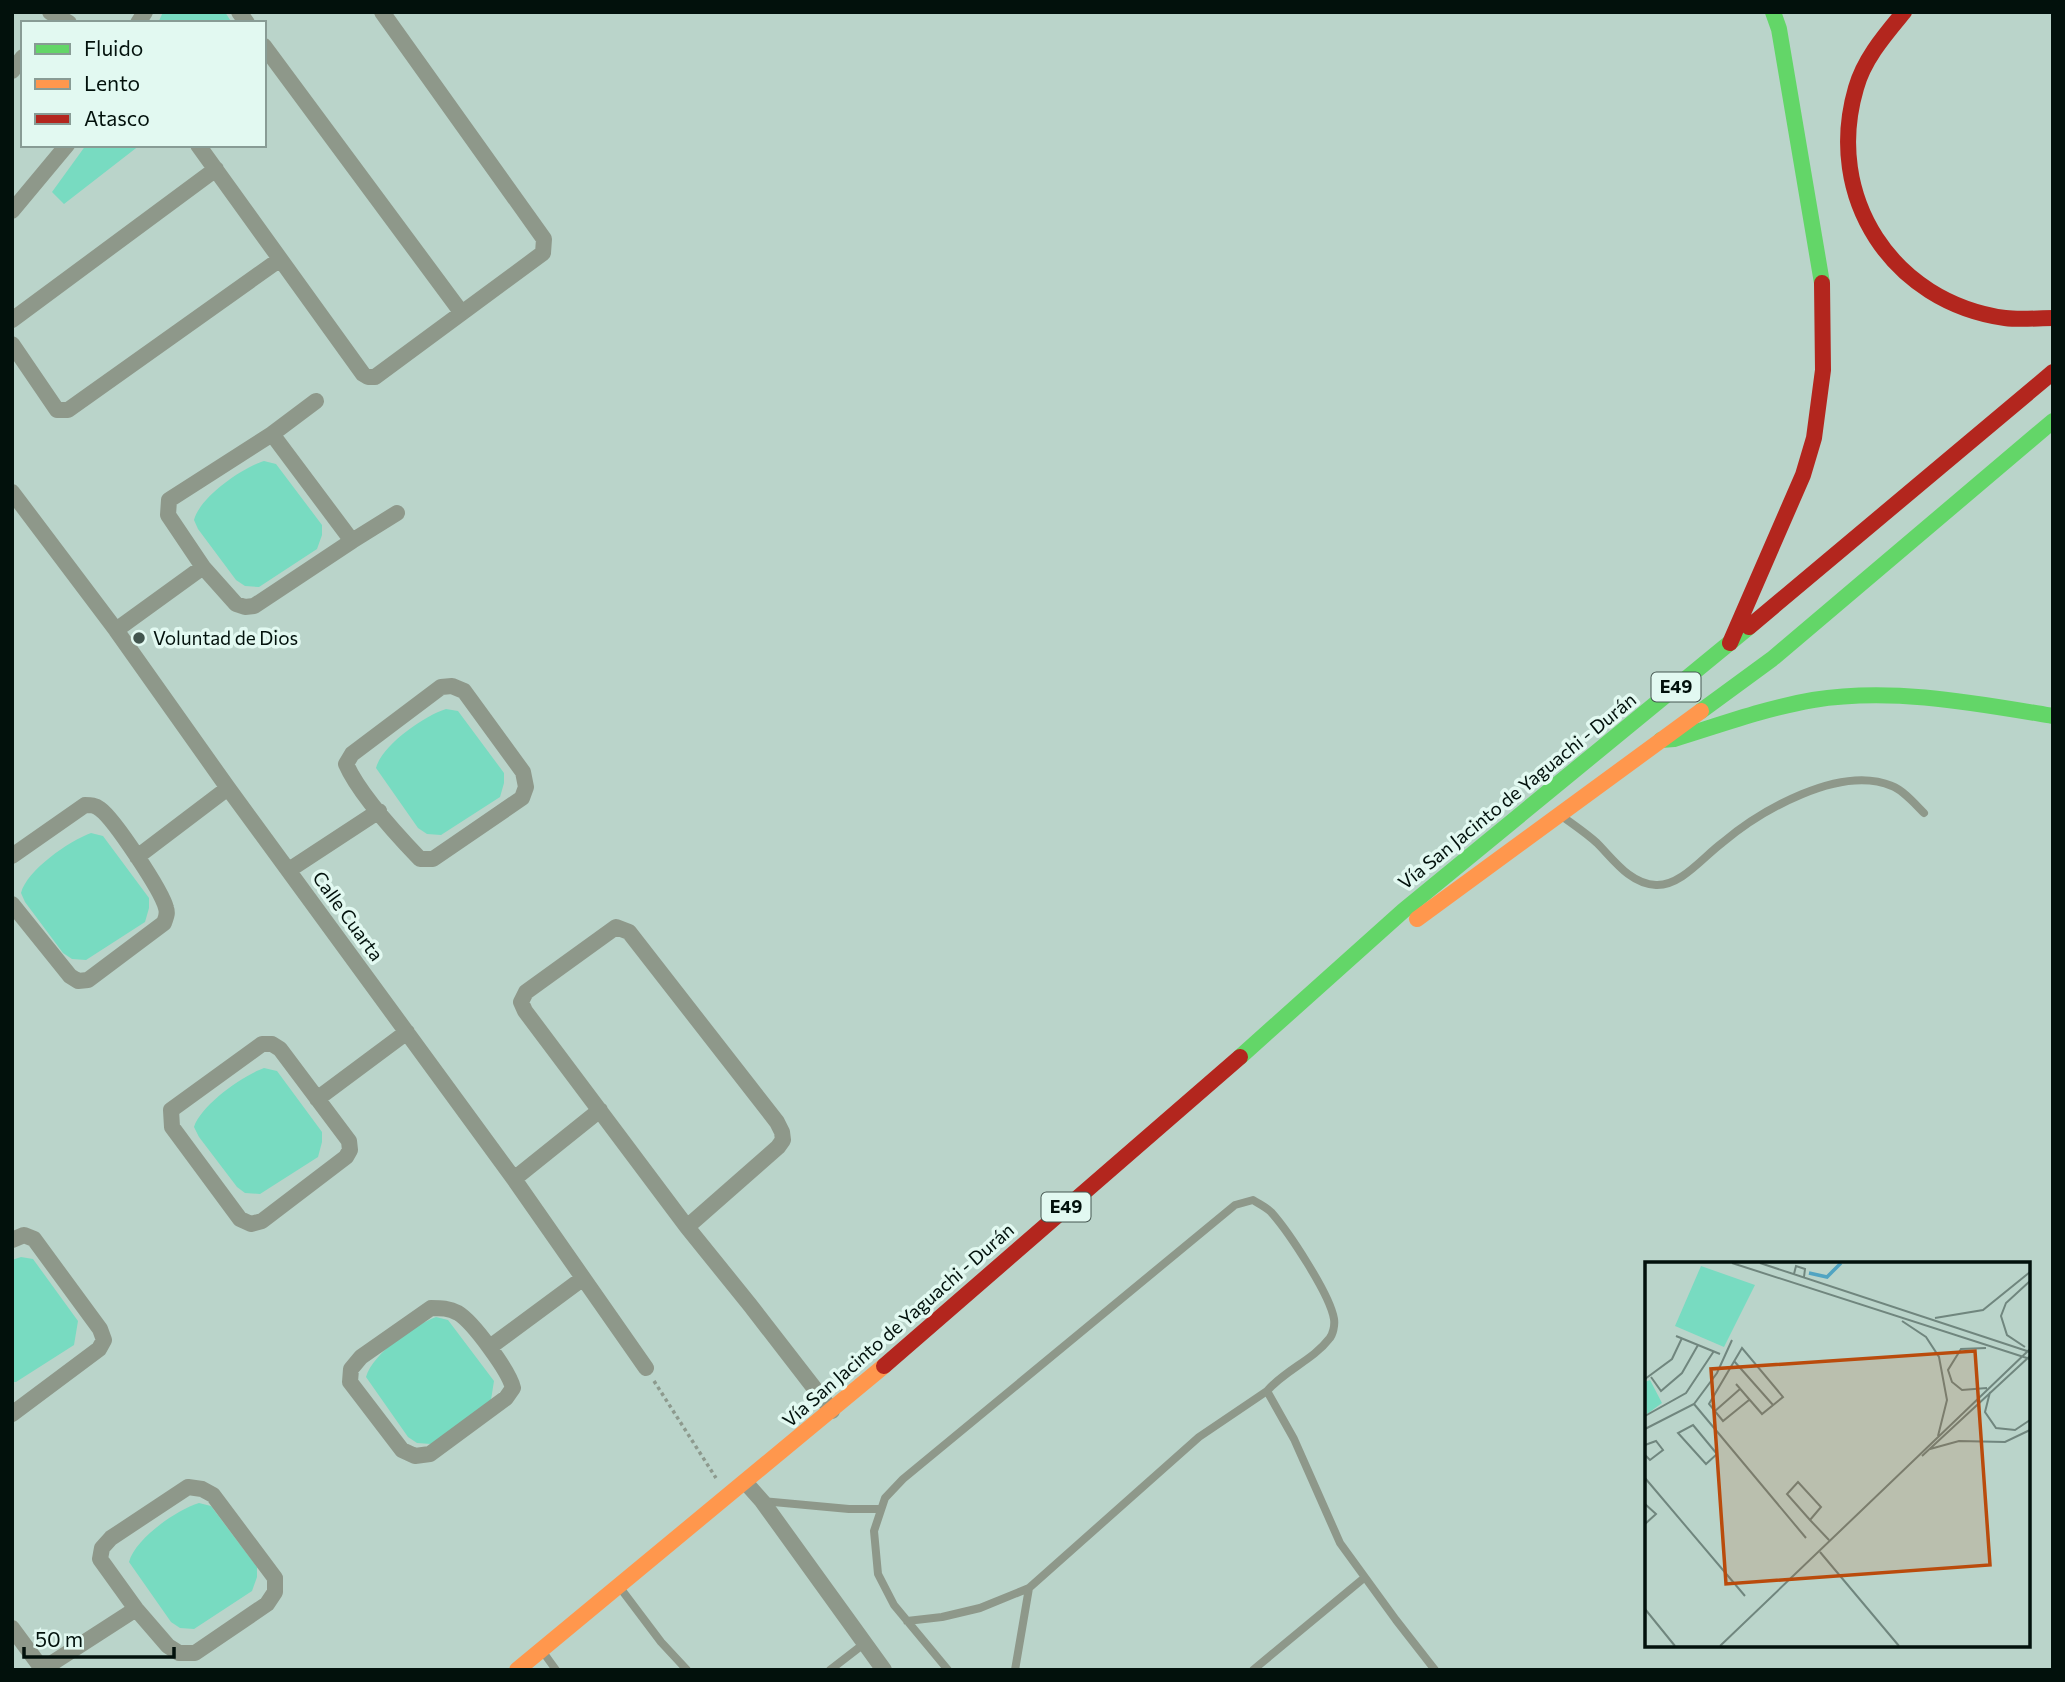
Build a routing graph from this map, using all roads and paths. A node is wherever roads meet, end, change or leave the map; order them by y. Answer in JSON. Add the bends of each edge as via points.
{"nodes":[{"id":1,"x":50,"y":12,"type":"edge"},
{"id":2,"x":382,"y":12,"type":"edge"},
{"id":3,"x":1773,"y":12,"type":"edge"},
{"id":4,"x":1904,"y":12,"type":"edge"},
{"id":5,"x":66,"y":21,"type":"edge"},
{"id":6,"x":266,"y":49,"type":"edge"},
{"id":7,"x":65,"y":147,"type":"edge"},
{"id":8,"x":200,"y":147,"type":"edge"},
{"id":9,"x":216,"y":169,"type":"junction"},
{"id":10,"x":12,"y":211,"type":"edge"},
{"id":11,"x":279,"y":260,"type":"junction"},
{"id":12,"x":461,"y":312,"type":"junction"},
{"id":13,"x":2053,"y":318,"type":"edge"},
{"id":14,"x":12,"y":320,"type":"edge"},
{"id":15,"x":12,"y":344,"type":"edge"},
{"id":16,"x":2053,"y":372,"type":"edge"},
{"id":17,"x":316,"y":401,"type":"dead end"},
{"id":18,"x":2053,"y":421,"type":"edge"},
{"id":19,"x":272,"y":434,"type":"junction"},
{"id":20,"x":12,"y":492,"type":"edge"},
{"id":21,"x":397,"y":513,"type":"dead end"},
{"id":22,"x":352,"y":541,"type":"junction"},
{"id":23,"x":203,"y":567,"type":"junction"},
{"id":24,"x":116,"y":630,"type":"junction"},
{"id":25,"x":1730,"y":643,"type":"junction"},
{"id":26,"x":2053,"y":716,"type":"edge"},
{"id":27,"x":1661,"y":740,"type":"junction"},
{"id":28,"x":228,"y":788,"type":"junction"},
{"id":29,"x":379,"y":811,"type":"junction"},
{"id":30,"x":1924,"y":813,"type":"dead end"},
{"id":31,"x":1560,"y":815,"type":"junction"},
{"id":32,"x":12,"y":856,"type":"edge"},
{"id":33,"x":137,"y":857,"type":"junction"},
{"id":34,"x":289,"y":870,"type":"junction"},
{"id":35,"x":12,"y":904,"type":"edge"},
{"id":36,"x":1301,"y":1004,"type":"junction"},
{"id":37,"x":407,"y":1032,"type":"junction"},
{"id":38,"x":317,"y":1099,"type":"junction"},
{"id":39,"x":600,"y":1110,"type":"junction"},
{"id":40,"x":514,"y":1179,"type":"junction"},
{"id":41,"x":687,"y":1227,"type":"junction"},
{"id":42,"x":12,"y":1240,"type":"edge"},
{"id":43,"x":582,"y":1279,"type":"junction"},
{"id":44,"x":490,"y":1348,"type":"junction"},
{"id":45,"x":646,"y":1368,"type":"joint"},
{"id":46,"x":1267,"y":1391,"type":"junction"},
{"id":47,"x":832,"y":1411,"type":"junction"},
{"id":48,"x":12,"y":1414,"type":"edge"},
{"id":49,"x":746,"y":1483,"type":"junction"},
{"id":50,"x":729,"y":1497,"type":"junction"},
{"id":51,"x":762,"y":1501,"type":"junction"},
{"id":52,"x":881,"y":1509,"type":"junction"},
{"id":53,"x":1364,"y":1578,"type":"junction"},
{"id":54,"x":619,"y":1586,"type":"junction"},
{"id":55,"x":1030,"y":1588,"type":"junction"},
{"id":56,"x":136,"y":1608,"type":"junction"},
{"id":57,"x":906,"y":1621,"type":"junction"},
{"id":58,"x":12,"y":1628,"type":"edge"},
{"id":59,"x":865,"y":1643,"type":"junction"},
{"id":60,"x":541,"y":1650,"type":"junction"},
{"id":61,"x":43,"y":1670,"type":"edge"},
{"id":62,"x":517,"y":1670,"type":"edge"},
{"id":63,"x":556,"y":1670,"type":"edge"},
{"id":64,"x":687,"y":1670,"type":"edge"},
{"id":65,"x":830,"y":1670,"type":"edge"},
{"id":66,"x":884,"y":1670,"type":"edge"},
{"id":67,"x":948,"y":1670,"type":"edge"},
{"id":68,"x":1015,"y":1670,"type":"edge"},
{"id":69,"x":1253,"y":1670,"type":"edge"},
{"id":70,"x":1435,"y":1670,"type":"edge"}],
"edges":[{"from":1,"to":5,"type":"street"},
{"from":2,"to":12,"type":"street","via":[[544,239],[543,253]]},
{"from":3,"to":25,"type":"main road","via":[[1822,273],[1823,370],[1814,438],[1803,475]]},
{"from":4,"to":13,"type":"main road","via":[[1864,66],[1850,113],[1850,176],[1868,229],[1902,271],[1956,306],[1994,317]]},
{"from":6,"to":12,"type":"street"},
{"from":7,"to":10,"type":"street"},
{"from":8,"to":9,"type":"street"},
{"from":9,"to":11,"type":"street"},
{"from":9,"to":14,"type":"street"},
{"from":11,"to":12,"type":"street","via":[[368,377],[375,377]]},
{"from":11,"to":15,"type":"street","via":[[68,410],[57,410]]},
{"from":16,"to":25,"type":"main road","name":"Vía San Jacinto de Yaguachi - Durán","number":"E49"},
{"from":17,"to":19,"type":"street"},
{"from":18,"to":27,"type":"main road","name":"Vía San Jacinto de Yaguachi - Durán","number":"E49","via":[[1772,659]]},
{"from":19,"to":22,"type":"street"},
{"from":19,"to":23,"type":"street","via":[[169,500],[168,515]]},
{"from":20,"to":24,"type":"street","name":"Calle Cuarta"},
{"from":21,"to":22,"type":"street"},
{"from":22,"to":23,"type":"street","via":[[254,606],[236,604]]},
{"from":23,"to":24,"type":"street"},
{"from":24,"to":28,"type":"street","name":"Calle Cuarta"},
{"from":25,"to":36,"type":"main road","name":"Vía San Jacinto de Yaguachi - Durán","number":"E49","via":[[1403,911]]},
{"from":26,"to":27,"type":"main road","via":[[1890,696],[1834,697],[1785,705]]},
{"from":27,"to":31,"type":"main road","name":"Vía San Jacinto de Yaguachi - Durán","number":"E49"},
{"from":28,"to":33,"type":"street"},
{"from":28,"to":34,"type":"street","name":"Calle Cuarta"},
{"from":29,"to":29,"type":"street","via":[[420,859],[433,859],[522,798],[526,787],[523,772],[464,691],[441,687],[352,754],[346,764]]},
{"from":29,"to":34,"type":"street"},
{"from":30,"to":31,"type":"lane","via":[[1893,786],[1857,781],[1820,787],[1784,801],[1723,841],[1674,881],[1657,885],[1638,881]]},
{"from":31,"to":36,"type":"main road","name":"Vía San Jacinto de Yaguachi - Durán","number":"E49"},
{"from":32,"to":33,"type":"street","via":[[85,805],[94,805]]},
{"from":33,"to":35,"type":"street","via":[[168,915],[164,923],[88,981],[70,976]]},
{"from":34,"to":37,"type":"street","name":"Calle Cuarta"},
{"from":36,"to":47,"type":"main road","name":"Vía San Jacinto de Yaguachi - Durán","number":"E49"},
{"from":37,"to":38,"type":"street"},
{"from":37,"to":40,"type":"street","name":"Calle Cuarta"},
{"from":38,"to":38,"type":"street","via":[[281,1049],[262,1044],[171,1111],[170,1119],[240,1219],[251,1224],[262,1221],[350,1150],[349,1141]]},
{"from":39,"to":40,"type":"street"},
{"from":39,"to":41,"type":"street"},
{"from":39,"to":41,"type":"street","via":[[521,1002],[526,992],[620,927],[629,932],[782,1132],[778,1147]]},
{"from":40,"to":43,"type":"street","name":"Calle Cuarta"},
{"from":41,"to":47,"type":"street"},
{"from":42,"to":48,"type":"street","via":[[24,1235],[34,1239],[104,1340],[99,1349]]},
{"from":43,"to":44,"type":"street"},
{"from":43,"to":45,"type":"street","name":"Calle Cuarta"},
{"from":44,"to":44,"type":"street","via":[[460,1314],[431,1308],[361,1357],[351,1369],[350,1382],[402,1450],[415,1456],[429,1454],[506,1398],[513,1388]]},
{"from":45,"to":50,"type":"path"},
{"from":46,"to":52,"type":"lane","via":[[1329,1339],[1334,1319],[1315,1275],[1269,1211],[1253,1200],[1235,1205],[914,1470],[885,1498]]},
{"from":46,"to":53,"type":"lane","via":[[1340,1543]]},
{"from":46,"to":55,"type":"lane","via":[[1199,1437]]},
{"from":47,"to":49,"type":"main road","name":"Vía San Jacinto de Yaguachi - Durán","number":"E49"},
{"from":49,"to":50,"type":"main road","name":"Vía San Jacinto de Yaguachi - Durán","number":"E49"},
{"from":49,"to":51,"type":"street"},
{"from":50,"to":54,"type":"main road","name":"Vía San Jacinto de Yaguachi - Durán","number":"E49"},
{"from":51,"to":52,"type":"lane"},
{"from":51,"to":59,"type":"street"},
{"from":52,"to":57,"type":"lane","via":[[874,1531],[878,1574]]},
{"from":53,"to":69,"type":"lane"},
{"from":53,"to":70,"type":"lane"},
{"from":54,"to":60,"type":"main road","name":"Vía San Jacinto de Yaguachi - Durán","number":"E49"},
{"from":54,"to":64,"type":"lane"},
{"from":55,"to":57,"type":"lane","via":[[980,1608]]},
{"from":55,"to":68,"type":"lane"},
{"from":56,"to":56,"type":"street","via":[[168,1646],[179,1653],[195,1653],[267,1604],[275,1592],[275,1577],[213,1495],[188,1487],[102,1548],[100,1559]]},
{"from":56,"to":61,"type":"street"},
{"from":57,"to":67,"type":"lane"},
{"from":58,"to":61,"type":"street"},
{"from":59,"to":65,"type":"lane"},
{"from":59,"to":66,"type":"street"},
{"from":60,"to":62,"type":"main road","name":"Vía San Jacinto de Yaguachi - Durán","number":"E49"},
{"from":60,"to":63,"type":"lane"}]}
